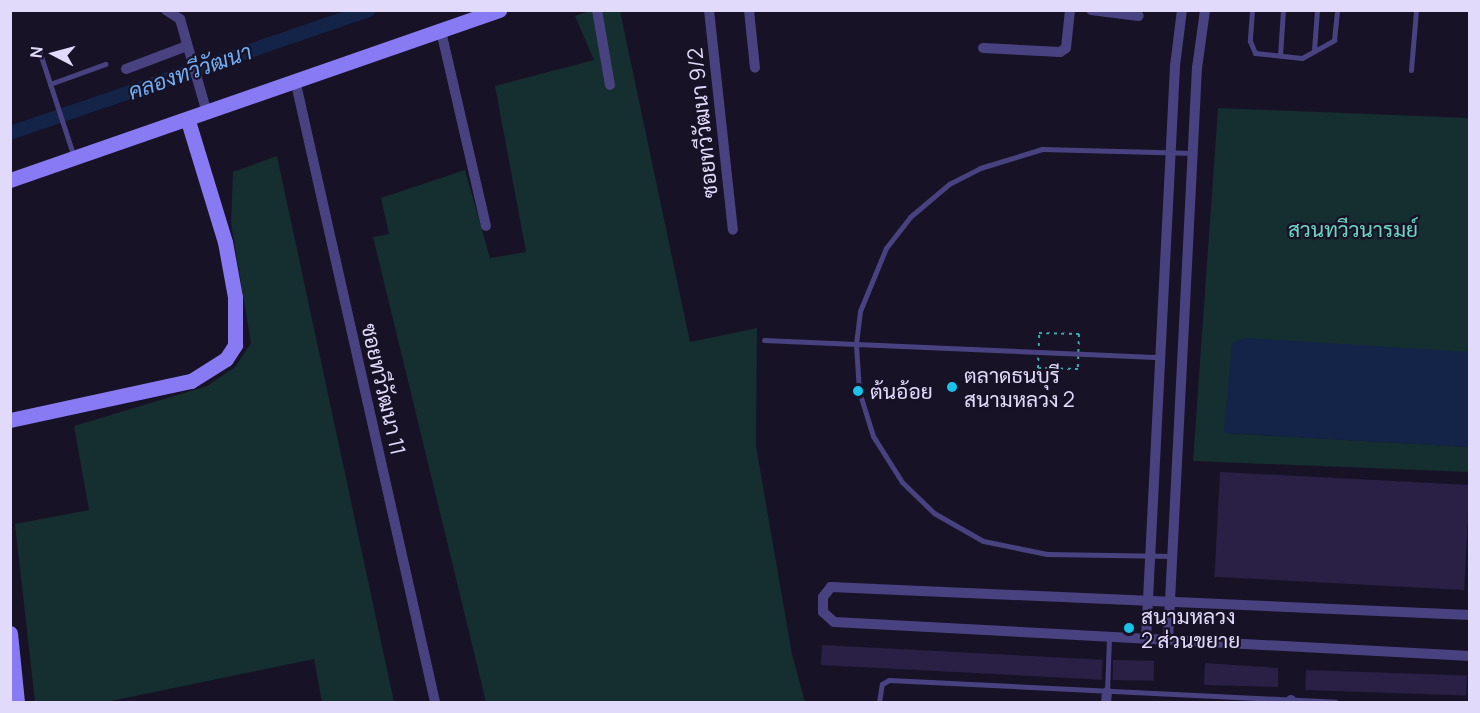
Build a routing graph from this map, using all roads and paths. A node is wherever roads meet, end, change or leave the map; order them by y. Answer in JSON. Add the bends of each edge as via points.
{"nodes":[{"id":1,"x":166,"y":10,"type":"edge"},
{"id":2,"x":499,"y":10,"type":"edge"},
{"id":3,"x":597,"y":10,"type":"edge"},
{"id":4,"x":709,"y":10,"type":"edge"},
{"id":5,"x":749,"y":10,"type":"edge"},
{"id":6,"x":1070,"y":10,"type":"edge"},
{"id":7,"x":1091,"y":10,"type":"edge"},
{"id":8,"x":1182,"y":10,"type":"edge"},
{"id":9,"x":1205,"y":10,"type":"edge"},
{"id":10,"x":1252,"y":10,"type":"edge"},
{"id":11,"x":1283,"y":10,"type":"edge"},
{"id":12,"x":1317,"y":10,"type":"edge"},
{"id":13,"x":1337,"y":10,"type":"edge"},
{"id":14,"x":1416,"y":10,"type":"edge"},
{"id":15,"x":1139,"y":16,"type":"dead end"},
{"id":16,"x":441,"y":31,"type":"junction"},
{"id":17,"x":187,"y":46,"type":"junction"},
{"id":18,"x":983,"y":48,"type":"dead end"},
{"id":19,"x":39,"y":50,"type":"dead end"},
{"id":20,"x":1314,"y":51,"type":"junction"},
{"id":21,"x":1280,"y":56,"type":"junction"},
{"id":22,"x":105,"y":64,"type":"dead end"},
{"id":23,"x":755,"y":68,"type":"dead end"},
{"id":24,"x":126,"y":69,"type":"dead end"},
{"id":25,"x":1411,"y":70,"type":"dead end"},
{"id":26,"x":50,"y":84,"type":"junction"},
{"id":27,"x":296,"y":84,"type":"junction"},
{"id":28,"x":610,"y":85,"type":"dead end"},
{"id":29,"x":207,"y":113,"type":"junction"},
{"id":30,"x":188,"y":120,"type":"junction"},
{"id":31,"x":1172,"y":153,"type":"junction"},
{"id":32,"x":1194,"y":153,"type":"junction"},
{"id":33,"x":74,"y":159,"type":"junction"},
{"id":34,"x":10,"y":180,"type":"edge"},
{"id":35,"x":486,"y":226,"type":"dead end"},
{"id":36,"x":734,"y":230,"type":"dead end"},
{"id":37,"x":764,"y":340,"type":"dead end"},
{"id":38,"x":856,"y":344,"type":"junction"},
{"id":39,"x":1161,"y":357,"type":"junction"},
{"id":40,"x":10,"y":420,"type":"edge"},
{"id":41,"x":1150,"y":555,"type":"junction"},
{"id":42,"x":1173,"y":556,"type":"junction"},
{"id":43,"x":1148,"y":601,"type":"junction"},
{"id":44,"x":1170,"y":602,"type":"junction"},
{"id":45,"x":1470,"y":615,"type":"edge"},
{"id":46,"x":10,"y":633,"type":"edge"},
{"id":47,"x":1108,"y":637,"type":"junction"},
{"id":48,"x":1146,"y":639,"type":"junction"},
{"id":49,"x":1168,"y":640,"type":"junction"},
{"id":50,"x":1470,"y":656,"type":"edge"},
{"id":51,"x":1107,"y":697,"type":"edge"},
{"id":52,"x":1291,"y":701,"type":"edge"},
{"id":53,"x":17,"y":702,"type":"edge"},
{"id":54,"x":435,"y":702,"type":"edge"},
{"id":55,"x":879,"y":702,"type":"edge"},
{"id":56,"x":1335,"y":702,"type":"edge"}],
"edges":[{"from":1,"to":17,"type":"street","via":[[180,19]]},
{"from":2,"to":16,"type":"street"},
{"from":3,"to":28,"type":"street"},
{"from":4,"to":36,"type":"street","name":"ซอยทวีวัฒนา 9/2"},
{"from":5,"to":23,"type":"street"},
{"from":6,"to":18,"type":"street","via":[[1066,48],[1060,52]]},
{"from":7,"to":15,"type":"street"},
{"from":8,"to":31,"type":"street"},
{"from":9,"to":32,"type":"street"},
{"from":10,"to":21,"type":"lane","via":[[1251,48],[1255,53]]},
{"from":11,"to":21,"type":"lane"},
{"from":12,"to":20,"type":"lane"},
{"from":13,"to":20,"type":"lane","via":[[1334,40]]},
{"from":14,"to":25,"type":"lane"},
{"from":16,"to":27,"type":"street"},
{"from":16,"to":35,"type":"street"},
{"from":17,"to":24,"type":"street"},
{"from":17,"to":29,"type":"street"},
{"from":19,"to":26,"type":"lane"},
{"from":20,"to":21,"type":"lane","via":[[1302,58]]},
{"from":22,"to":26,"type":"lane"},
{"from":26,"to":33,"type":"lane"},
{"from":27,"to":29,"type":"street"},
{"from":27,"to":54,"type":"street","name":"ซอยทวีวัฒนา 11"},
{"from":29,"to":30,"type":"street"},
{"from":30,"to":33,"type":"street"},
{"from":30,"to":40,"type":"street","via":[[225,242],[235,297],[235,345],[226,359],[191,381]]},
{"from":31,"to":32,"type":"lane"},
{"from":31,"to":38,"type":"lane","via":[[1042,149],[980,168],[949,184],[910,217],[886,248],[863,302]]},
{"from":31,"to":39,"type":"street"},
{"from":32,"to":42,"type":"street"},
{"from":33,"to":34,"type":"street"},
{"from":37,"to":38,"type":"lane"},
{"from":38,"to":39,"type":"lane"},
{"from":38,"to":41,"type":"lane","via":[[859,391],[873,436],[902,482],[934,513],[983,541],[1047,554]]},
{"from":39,"to":41,"type":"street"},
{"from":41,"to":42,"type":"lane"},
{"from":41,"to":43,"type":"street"},
{"from":42,"to":44,"type":"street"},
{"from":43,"to":44,"type":"street"},
{"from":43,"to":47,"type":"street","via":[[831,587],[823,597],[826,619],[834,622]]},
{"from":43,"to":48,"type":"street"},
{"from":44,"to":45,"type":"street"},
{"from":44,"to":49,"type":"street"},
{"from":46,"to":53,"type":"street"},
{"from":47,"to":48,"type":"street"},
{"from":47,"to":51,"type":"lane"},
{"from":48,"to":49,"type":"street"},
{"from":49,"to":50,"type":"street"},
{"from":51,"to":52,"type":"lane"},
{"from":51,"to":55,"type":"lane","via":[[889,680],[882,684]]},
{"from":52,"to":56,"type":"lane"}]}
